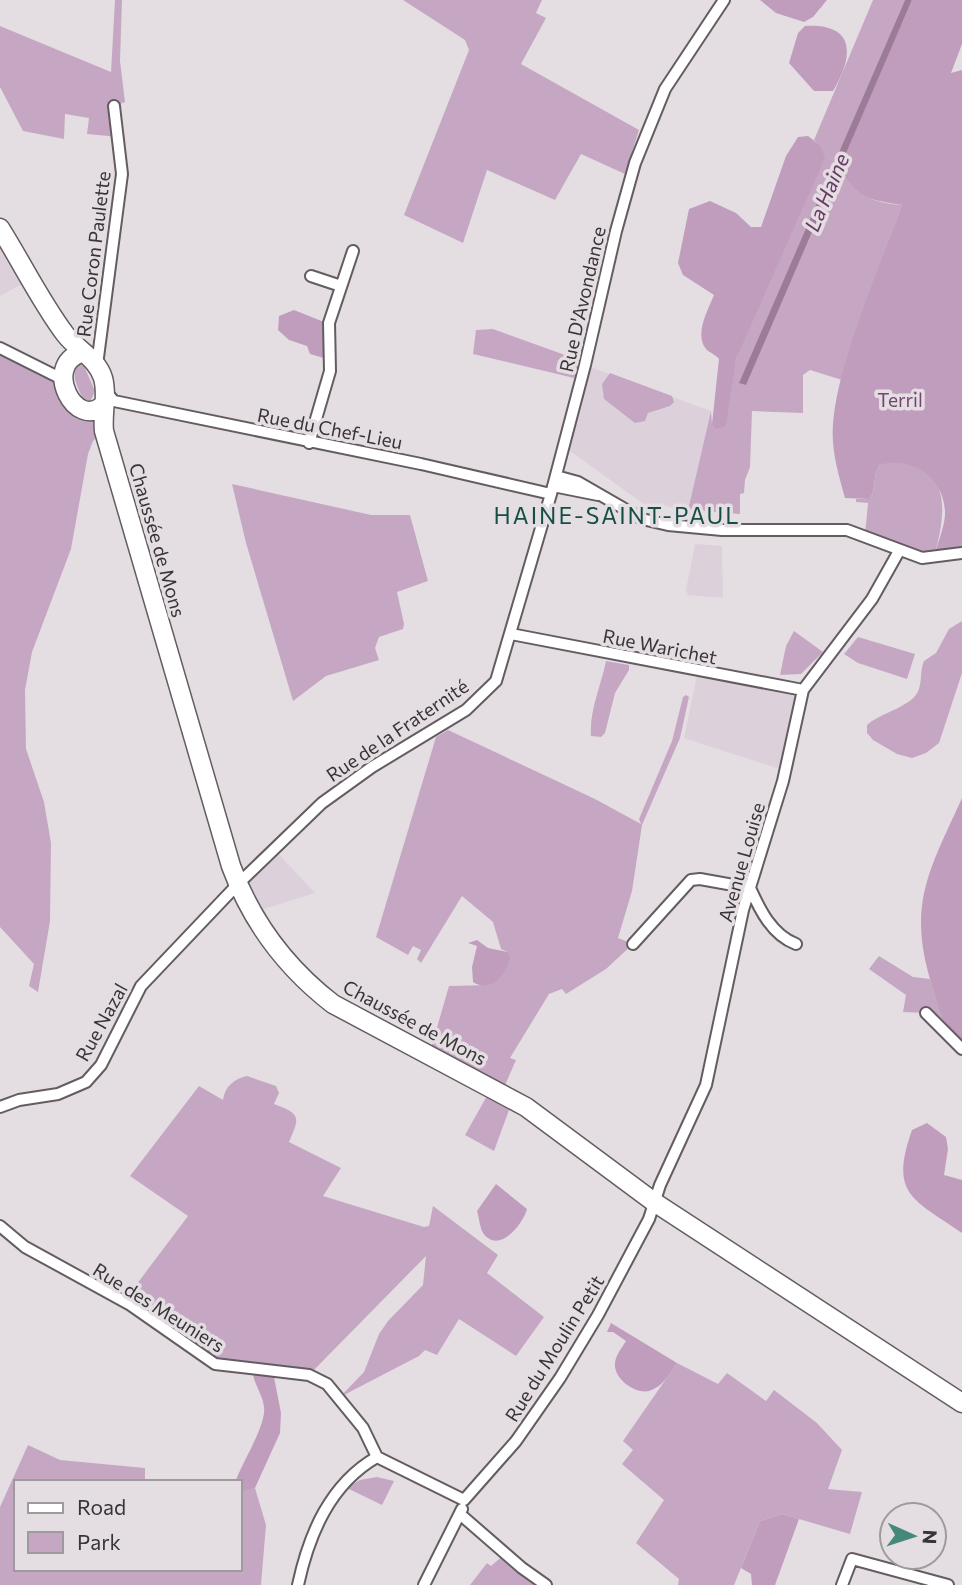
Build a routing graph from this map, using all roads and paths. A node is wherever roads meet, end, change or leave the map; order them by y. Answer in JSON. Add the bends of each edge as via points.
{"nodes":[{"id":1,"x":724,"y":0,"type":"edge"},
{"id":2,"x":114,"y":106,"type":"dead end"},
{"id":3,"x":0,"y":228,"type":"edge"},
{"id":4,"x":353,"y":251,"type":"dead end"},
{"id":5,"x":311,"y":276,"type":"dead end"},
{"id":6,"x":341,"y":286,"type":"junction"},
{"id":7,"x":0,"y":348,"type":"edge"},
{"id":8,"x":75,"y":356,"type":"junction"},
{"id":9,"x":97,"y":365,"type":"junction"},
{"id":10,"x":64,"y":380,"type":"junction"},
{"id":11,"x":99,"y":403,"type":"junction"},
{"id":12,"x":309,"y":443,"type":"junction"},
{"id":13,"x":553,"y":485,"type":"junction"},
{"id":14,"x":899,"y":551,"type":"junction"},
{"id":15,"x":962,"y":553,"type":"edge"},
{"id":16,"x":511,"y":635,"type":"junction"},
{"id":17,"x":803,"y":690,"type":"junction"},
{"id":18,"x":238,"y":884,"type":"junction"},
{"id":19,"x":750,"y":888,"type":"junction"},
{"id":20,"x":633,"y":944,"type":"dead end"},
{"id":21,"x":796,"y":944,"type":"dead end"},
{"id":22,"x":926,"y":1013,"type":"dead end"},
{"id":23,"x":962,"y":1049,"type":"edge"},
{"id":24,"x":0,"y":1107,"type":"edge"},
{"id":25,"x":654,"y":1202,"type":"junction"},
{"id":26,"x":0,"y":1226,"type":"edge"},
{"id":27,"x":962,"y":1403,"type":"edge"},
{"id":28,"x":377,"y":1457,"type":"junction"},
{"id":29,"x":464,"y":1500,"type":"junction"},
{"id":30,"x":461,"y":1515,"type":"junction"},
{"id":31,"x":298,"y":1585,"type":"edge"},
{"id":32,"x":424,"y":1585,"type":"edge"},
{"id":33,"x":546,"y":1585,"type":"edge"},
{"id":34,"x":842,"y":1585,"type":"edge"},
{"id":35,"x":948,"y":1585,"type":"edge"}],
"edges":[{"from":1,"to":13,"type":"street","name":"Rue D'Avondance","via":[[665,89],[646,132],[616,231]]},
{"from":2,"to":9,"type":"street","name":"Rue Coron Paulette","via":[[122,174]]},
{"from":3,"to":8,"type":"main road"},
{"from":4,"to":6,"type":"street"},
{"from":5,"to":6,"type":"street"},
{"from":6,"to":12,"type":"street","via":[[329,323],[330,371]]},
{"from":7,"to":10,"type":"street"},
{"from":8,"to":9,"type":"main road"},
{"from":8,"to":10,"type":"main road","via":[[65,366]]},
{"from":9,"to":11,"type":"main road","name":"Chaussée de Mons"},
{"from":10,"to":11,"type":"main road","via":[[71,401]]},
{"from":11,"to":12,"type":"street","name":"Rue du Chef-Lieu","via":[[114,401]]},
{"from":11,"to":18,"type":"main road","name":"Chaussée de Mons"},
{"from":12,"to":13,"type":"street","name":"Rue du Chef-Lieu"},
{"from":13,"to":14,"type":"street","name":"Rue du Chef-Lieu","via":[[578,482],[642,519],[668,525],[847,530]]},
{"from":13,"to":16,"type":"street","name":"Rue de la Fraternité"},
{"from":14,"to":15,"type":"street","name":"Rue du Chef-Lieu","via":[[922,558]]},
{"from":14,"to":17,"type":"street","name":"Avenue Louise","via":[[872,599]]},
{"from":16,"to":17,"type":"street","name":"Rue Warichet"},
{"from":16,"to":18,"type":"street","name":"Rue de la Fraternité","via":[[495,681],[466,710],[338,791]]},
{"from":17,"to":19,"type":"street","name":"Avenue Louise","via":[[783,780]]},
{"from":18,"to":24,"type":"street","name":"Rue Nazal","via":[[141,986],[101,1065],[86,1082],[58,1094]]},
{"from":18,"to":25,"type":"main road","name":"Chaussée de Mons","via":[[262,931],[323,995],[371,1026],[526,1107]]},
{"from":19,"to":20,"type":"street","via":[[691,880]]},
{"from":19,"to":21,"type":"street","via":[[765,918]]},
{"from":19,"to":25,"type":"street","name":"Avenue Louise","via":[[706,1085]]},
{"from":22,"to":23,"type":"street"},
{"from":25,"to":27,"type":"main road","name":"Chaussée de Mons"},
{"from":25,"to":29,"type":"street","name":"Rue du Moulin Petit","via":[[599,1313],[560,1378],[516,1441]]},
{"from":26,"to":28,"type":"street","name":"Rue des Meuniers","via":[[25,1247],[129,1304],[205,1359],[225,1367],[309,1376],[327,1384],[363,1428]]},
{"from":28,"to":29,"type":"street"},
{"from":28,"to":31,"type":"street","via":[[335,1492],[303,1560]]},
{"from":29,"to":30,"type":"street"},
{"from":30,"to":32,"type":"street"},
{"from":30,"to":33,"type":"street"},
{"from":34,"to":35,"type":"street","via":[[856,1559]]}]}
